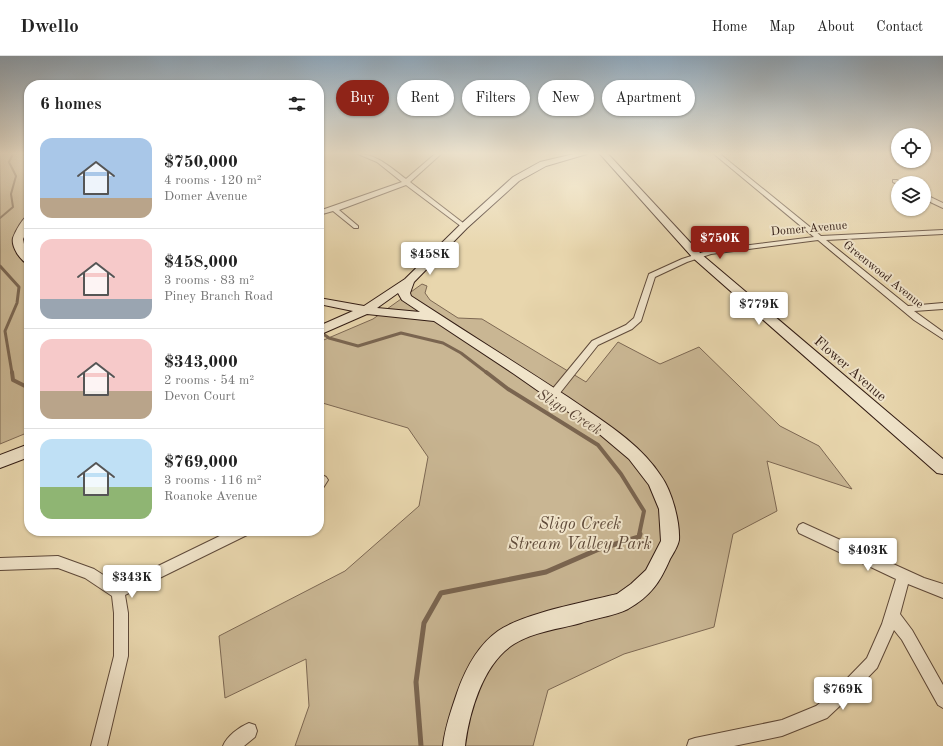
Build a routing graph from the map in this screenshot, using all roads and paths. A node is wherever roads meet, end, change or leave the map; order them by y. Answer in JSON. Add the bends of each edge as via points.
{"nodes":[{"id":1,"x":399,"y":186,"type":"edge"},
{"id":2,"x":412,"y":186,"type":"edge"},
{"id":3,"x":506,"y":186,"type":"edge"},
{"id":4,"x":633,"y":186,"type":"edge"},
{"id":5,"x":757,"y":186,"type":"edge"},
{"id":6,"x":931,"y":200,"type":"edge"},
{"id":7,"x":943,"y":206,"type":"edge"},
{"id":8,"x":334,"y":209,"type":"junction"},
{"id":9,"x":324,"y":212,"type":"edge"},
{"id":10,"x":24,"y":226,"type":"edge"},
{"id":11,"x":464,"y":226,"type":"junction"},
{"id":12,"x":356,"y":227,"type":"dead end"},
{"id":13,"x":943,"y":232,"type":"edge"},
{"id":14,"x":821,"y":238,"type":"junction"},
{"id":15,"x":24,"y":254,"type":"edge"},
{"id":16,"x":697,"y":256,"type":"junction"},
{"id":17,"x":409,"y":281,"type":"junction"},
{"id":18,"x":324,"y":302,"type":"edge"},
{"id":19,"x":943,"y":306,"type":"edge"},
{"id":20,"x":908,"y":309,"type":"junction"},
{"id":21,"x":366,"y":310,"type":"junction"},
{"id":22,"x":437,"y":318,"type":"junction"},
{"id":23,"x":324,"y":329,"type":"edge"},
{"id":24,"x":943,"y":336,"type":"edge"},
{"id":25,"x":553,"y":395,"type":"junction"},
{"id":26,"x":24,"y":452,"type":"edge"},
{"id":27,"x":0,"y":462,"type":"edge"},
{"id":28,"x":943,"y":468,"type":"edge"},
{"id":29,"x":803,"y":529,"type":"dead end"},
{"id":30,"x":233,"y":536,"type":"edge"},
{"id":31,"x":0,"y":564,"type":"edge"},
{"id":32,"x":904,"y":575,"type":"junction"},
{"id":33,"x":943,"y":591,"type":"edge"},
{"id":34,"x":118,"y":592,"type":"junction"},
{"id":35,"x":892,"y":615,"type":"junction"},
{"id":36,"x":943,"y":700,"type":"edge"},
{"id":37,"x":250,"y":731,"type":"dead end"},
{"id":38,"x":100,"y":746,"type":"edge"},
{"id":39,"x":231,"y":746,"type":"edge"},
{"id":40,"x":454,"y":746,"type":"edge"},
{"id":41,"x":695,"y":746,"type":"edge"}],
"edges":[{"from":1,"to":8,"type":"street"},
{"from":2,"to":11,"type":"street"},
{"from":3,"to":11,"type":"street"},
{"from":4,"to":16,"type":"street","name":"Flower Avenue"},
{"from":5,"to":14,"type":"street","name":"Greenwood Avenue"},
{"from":6,"to":7,"type":"street"},
{"from":8,"to":9,"type":"street"},
{"from":8,"to":12,"type":"street"},
{"from":10,"to":15,"type":"street","via":[[18,239]]},
{"from":11,"to":17,"type":"street"},
{"from":13,"to":14,"type":"street","name":"Domer Avenue"},
{"from":14,"to":16,"type":"street","name":"Domer Avenue","via":[[719,250]]},
{"from":14,"to":20,"type":"street","name":"Greenwood Avenue"},
{"from":16,"to":25,"type":"street","name":"Domer Avenue","via":[[652,276],[638,319],[629,327],[596,343]]},
{"from":16,"to":28,"type":"street","name":"Flower Avenue"},
{"from":17,"to":21,"type":"street"},
{"from":17,"to":22,"type":"street","via":[[404,293],[406,298]]},
{"from":18,"to":21,"type":"street"},
{"from":19,"to":20,"type":"street"},
{"from":20,"to":24,"type":"street","name":"Greenwood Avenue"},
{"from":21,"to":22,"type":"street"},
{"from":21,"to":23,"type":"street"},
{"from":22,"to":25,"type":"street"},
{"from":25,"to":40,"type":"street","via":[[602,428],[634,454],[656,481],[667,510],[670,541],[653,576],[638,591],[621,602],[525,628],[505,638],[485,658],[473,678],[456,728]]},
{"from":26,"to":27,"type":"street"},
{"from":29,"to":32,"type":"street"},
{"from":30,"to":34,"type":"street"},
{"from":31,"to":34,"type":"street","via":[[58,562],[90,573]]},
{"from":32,"to":33,"type":"street"},
{"from":32,"to":35,"type":"street"},
{"from":34,"to":38,"type":"street","via":[[121,613],[121,656]]},
{"from":35,"to":36,"type":"street","via":[[907,635]]},
{"from":35,"to":41,"type":"street","via":[[872,663],[821,712],[782,728]]},
{"from":37,"to":39,"type":"street"}]}
